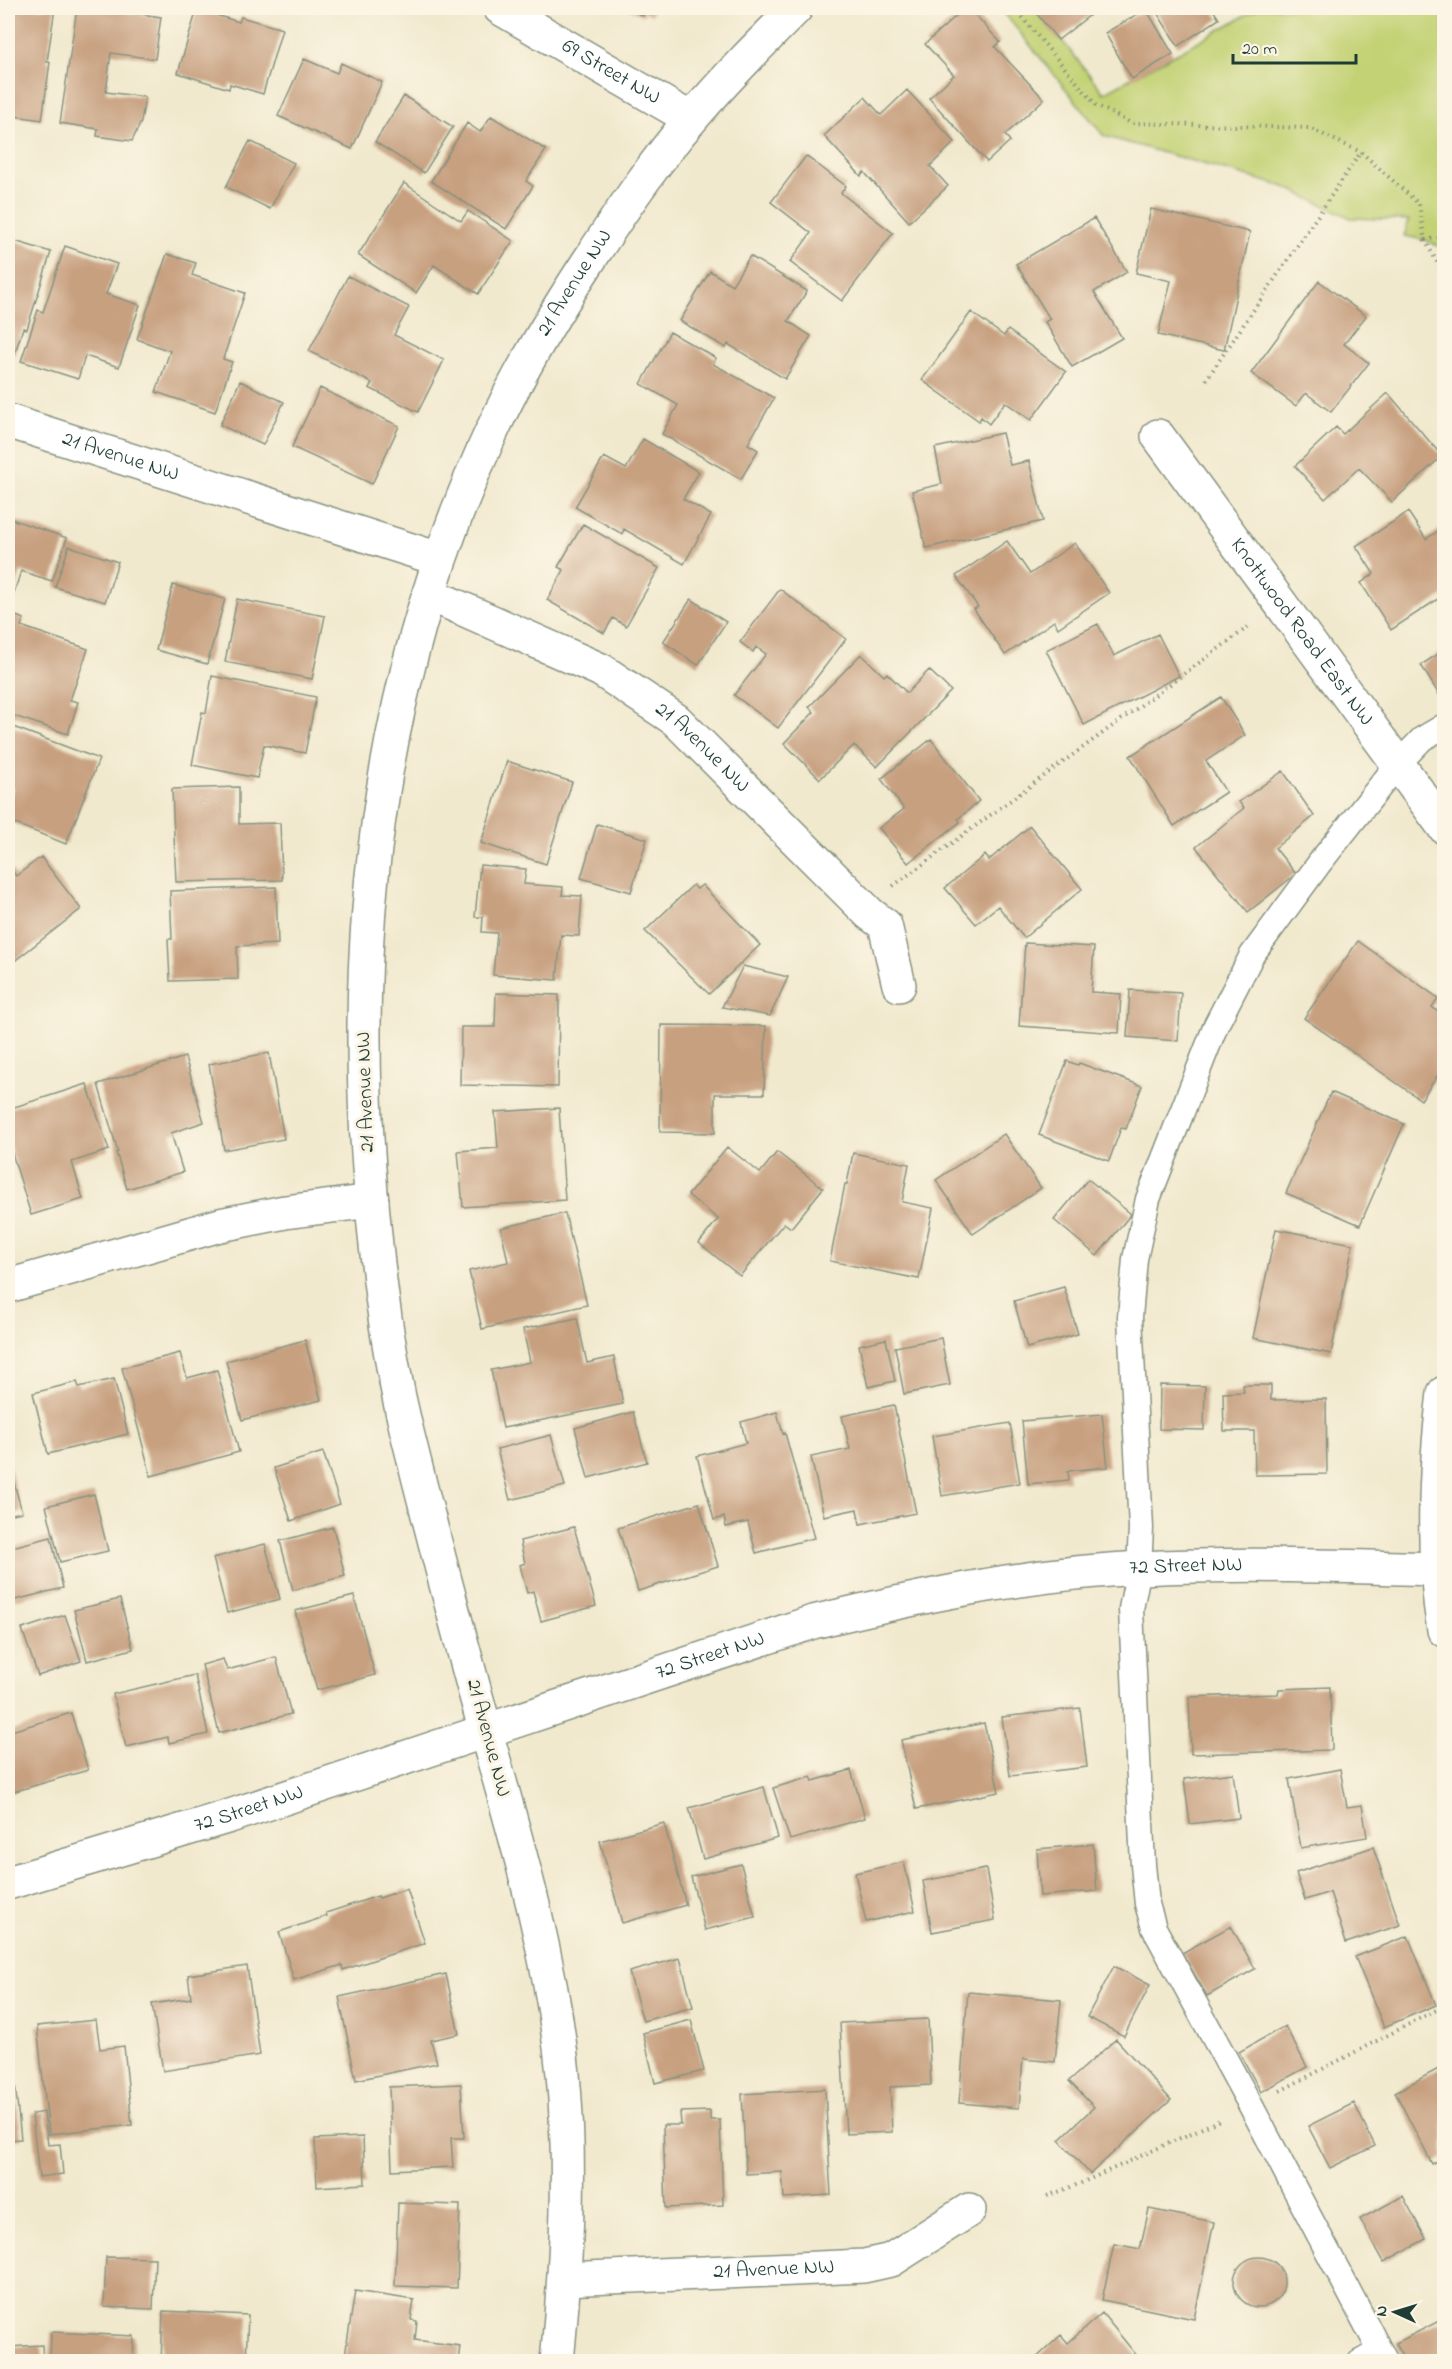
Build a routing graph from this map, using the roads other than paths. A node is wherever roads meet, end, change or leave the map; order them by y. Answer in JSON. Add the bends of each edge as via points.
{"nodes":[{"id":1,"x":500,"y":8,"type":"edge"},
{"id":2,"x":796,"y":8,"type":"edge"},
{"id":3,"x":691,"y":118,"type":"junction"},
{"id":4,"x":8,"y":421,"type":"edge"},
{"id":5,"x":1158,"y":436,"type":"dead end"},
{"id":6,"x":439,"y":559,"type":"junction"},
{"id":7,"x":429,"y":594,"type":"junction"},
{"id":8,"x":1444,"y":726,"type":"edge"},
{"id":9,"x":1397,"y":765,"type":"junction"},
{"id":10,"x":1444,"y":827,"type":"edge"},
{"id":11,"x":898,"y":985,"type":"dead end"},
{"id":12,"x":372,"y":1201,"type":"junction"},
{"id":13,"x":8,"y":1286,"type":"edge"},
{"id":14,"x":1444,"y":1393,"type":"edge"},
{"id":15,"x":1139,"y":1568,"type":"junction"},
{"id":16,"x":1437,"y":1569,"type":"junction"},
{"id":17,"x":1444,"y":1630,"type":"edge"},
{"id":18,"x":486,"y":1731,"type":"junction"},
{"id":19,"x":8,"y":1882,"type":"edge"},
{"id":20,"x":969,"y":2210,"type":"dead end"},
{"id":21,"x":564,"y":2279,"type":"junction"},
{"id":22,"x":1375,"y":2358,"type":"edge"},
{"id":23,"x":557,"y":2361,"type":"edge"}],
"edges":[{"from":1,"to":3,"type":"street","name":"69 Street NW"},
{"from":2,"to":3,"type":"street","name":"21 Avenue NW"},
{"from":3,"to":6,"type":"street","name":"21 Avenue NW","via":[[623,209],[523,369],[490,435]]},
{"from":4,"to":6,"type":"street","name":"21 Avenue NW"},
{"from":5,"to":9,"type":"street","name":"Knottwood Road East NW"},
{"from":6,"to":7,"type":"street","name":"21 Avenue NW"},
{"from":7,"to":11,"type":"street","name":"21 Avenue NW","via":[[601,670],[676,720],[885,925]]},
{"from":7,"to":12,"type":"street","name":"21 Avenue NW","via":[[405,677],[384,776],[371,880],[363,1093]]},
{"from":8,"to":9,"type":"lane","via":[[1422,739]]},
{"from":9,"to":10,"type":"street","name":"Knottwood Road East NW"},
{"from":9,"to":15,"type":"lane","via":[[1252,955],[1216,1024],[1148,1199],[1134,1259],[1130,1317],[1141,1528]]},
{"from":12,"to":13,"type":"street","via":[[220,1225]]},
{"from":12,"to":18,"type":"street","name":"21 Avenue NW","via":[[381,1299],[404,1422]]},
{"from":14,"to":16,"type":"street","via":[[1438,1443]]},
{"from":15,"to":16,"type":"street","name":"72 Street NW","via":[[1298,1565]]},
{"from":15,"to":18,"type":"street","name":"72 Street NW","via":[[981,1586],[897,1601],[813,1622]]},
{"from":15,"to":22,"type":"lane","via":[[1131,1609],[1143,1865],[1154,1928],[1251,2106]]},
{"from":16,"to":17,"type":"street"},
{"from":18,"to":19,"type":"street","name":"72 Street NW","via":[[230,1816]]},
{"from":18,"to":21,"type":"street","name":"21 Avenue NW","via":[[530,1888],[549,1976],[562,2067],[568,2209]]},
{"from":20,"to":21,"type":"street","name":"21 Avenue NW","via":[[891,2260],[864,2266]]},
{"from":21,"to":23,"type":"street","name":"21 Avenue NW"}]}
